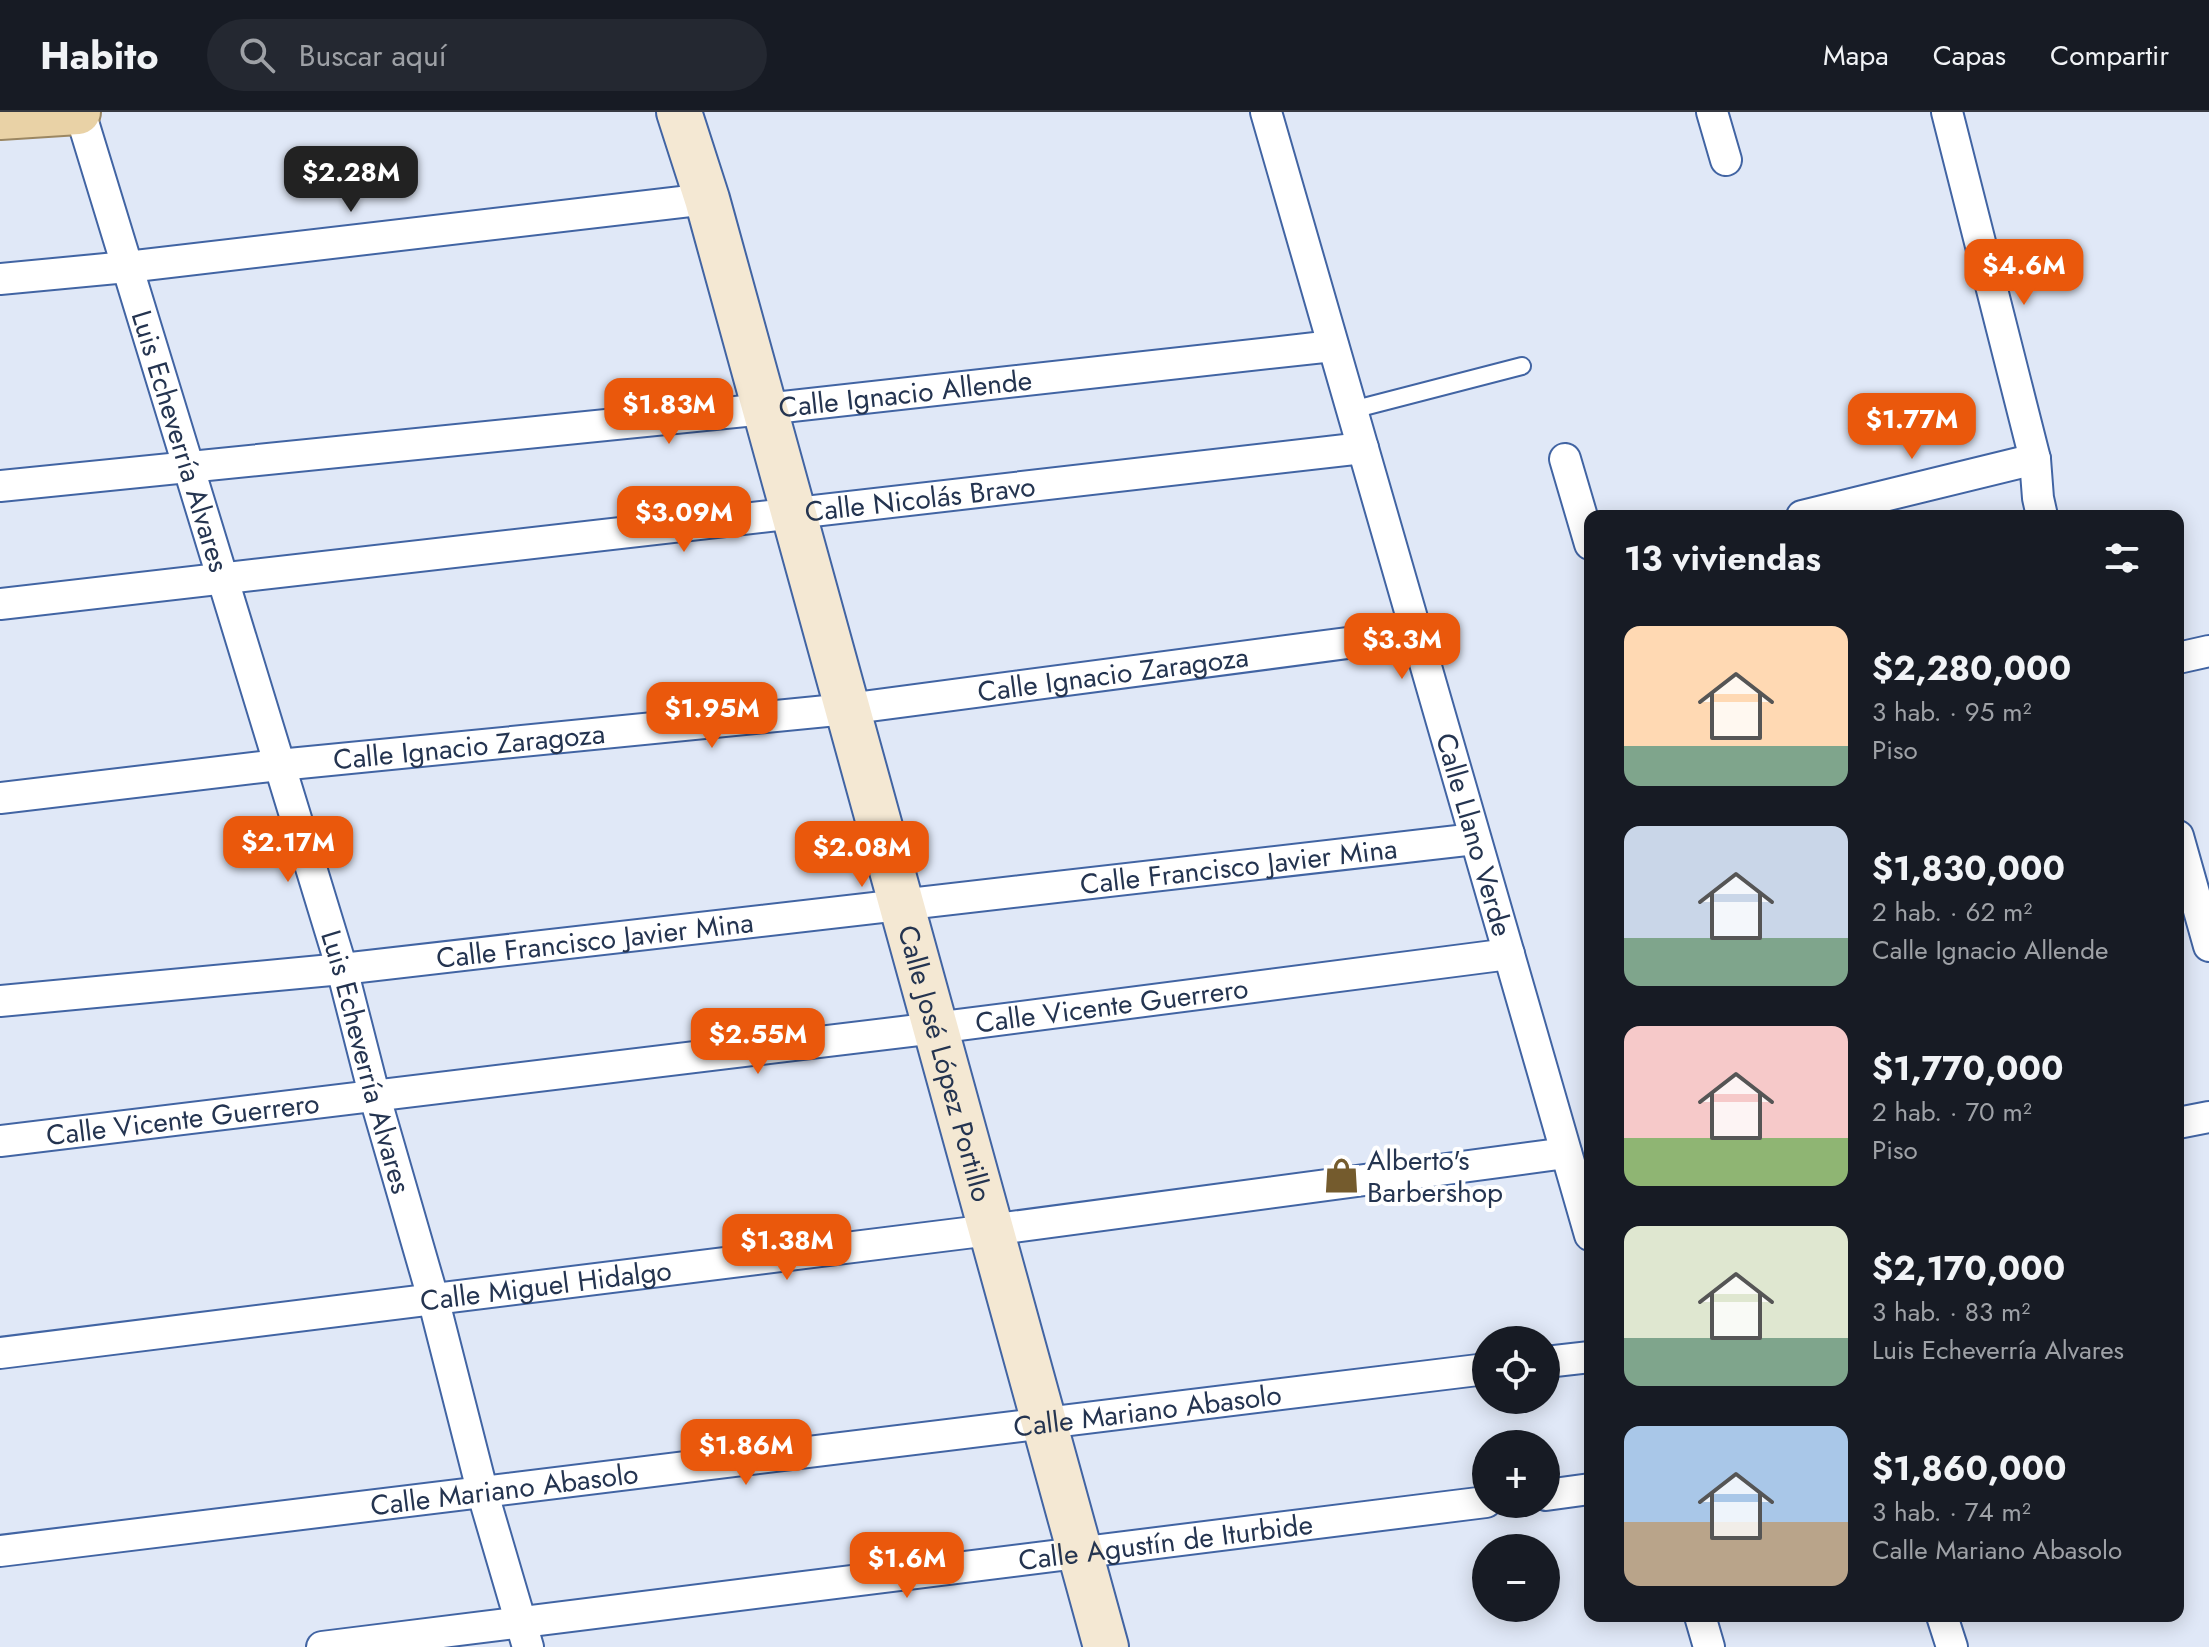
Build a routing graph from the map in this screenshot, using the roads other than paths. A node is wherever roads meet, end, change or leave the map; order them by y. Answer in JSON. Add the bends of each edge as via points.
{"nodes":[{"id":1,"x":79,"y":112,"type":"edge"},
{"id":2,"x":679,"y":112,"type":"edge"},
{"id":3,"x":1266,"y":112,"type":"edge"},
{"id":4,"x":1712,"y":112,"type":"edge"},
{"id":5,"x":1947,"y":112,"type":"edge"},
{"id":6,"x":2,"y":116,"type":"edge"},
{"id":7,"x":1726,"y":160,"type":"dead end"},
{"id":8,"x":707,"y":199,"type":"junction"},
{"id":9,"x":127,"y":267,"type":"junction"},
{"id":10,"x":0,"y":279,"type":"edge"},
{"id":11,"x":1333,"y":346,"type":"junction"},
{"id":12,"x":1522,"y":366,"type":"dead end"},
{"id":13,"x":765,"y":409,"type":"junction"},
{"id":14,"x":1352,"y":410,"type":"junction"},
{"id":15,"x":1363,"y":448,"type":"junction"},
{"id":16,"x":1565,"y":459,"type":"dead end"},
{"id":17,"x":2035,"y":459,"type":"junction"},
{"id":18,"x":189,"y":468,"type":"junction"},
{"id":19,"x":0,"y":486,"type":"edge"},
{"id":20,"x":1827,"y":510,"type":"edge"},
{"id":21,"x":2041,"y":510,"type":"edge"},
{"id":22,"x":794,"y":514,"type":"junction"},
{"id":23,"x":1584,"y":524,"type":"edge"},
{"id":24,"x":223,"y":580,"type":"junction"},
{"id":25,"x":0,"y":604,"type":"edge"},
{"id":26,"x":1416,"y":634,"type":"junction"},
{"id":27,"x":2209,"y":651,"type":"edge"},
{"id":28,"x":2184,"y":657,"type":"edge"},
{"id":29,"x":847,"y":709,"type":"junction"},
{"id":30,"x":279,"y":765,"type":"junction"},
{"id":31,"x":0,"y":798,"type":"edge"},
{"id":32,"x":1475,"y":839,"type":"junction"},
{"id":33,"x":2184,"y":850,"type":"edge"},
{"id":34,"x":2201,"y":891,"type":"edge"},
{"id":35,"x":901,"y":906,"type":"junction"},
{"id":36,"x":2209,"y":946,"type":"edge"},
{"id":37,"x":1509,"y":954,"type":"junction"},
{"id":38,"x":342,"y":969,"type":"junction"},
{"id":39,"x":0,"y":1001,"type":"edge"},
{"id":40,"x":935,"y":1028,"type":"junction"},
{"id":41,"x":374,"y":1094,"type":"junction"},
{"id":42,"x":2209,"y":1117,"type":"edge"},
{"id":43,"x":2184,"y":1122,"type":"edge"},
{"id":44,"x":0,"y":1141,"type":"edge"},
{"id":45,"x":1566,"y":1153,"type":"junction"},
{"id":46,"x":1584,"y":1214,"type":"edge"},
{"id":47,"x":990,"y":1230,"type":"junction"},
{"id":48,"x":433,"y":1298,"type":"junction"},
{"id":49,"x":0,"y":1353,"type":"edge"},
{"id":50,"x":1584,"y":1358,"type":"edge"},
{"id":51,"x":1560,"y":1360,"type":"edge"},
{"id":52,"x":1472,"y":1371,"type":"edge"},
{"id":53,"x":1043,"y":1421,"type":"junction"},
{"id":54,"x":1584,"y":1490,"type":"edge"},
{"id":55,"x":1560,"y":1493,"type":"edge"},
{"id":56,"x":483,"y":1494,"type":"junction"},
{"id":57,"x":1472,"y":1504,"type":"edge"},
{"id":58,"x":0,"y":1551,"type":"edge"},
{"id":59,"x":1079,"y":1552,"type":"junction"},
{"id":60,"x":1702,"y":1622,"type":"edge"},
{"id":61,"x":1944,"y":1622,"type":"edge"},
{"id":62,"x":524,"y":1634,"type":"edge"},
{"id":63,"x":322,"y":1647,"type":"edge"},
{"id":64,"x":1106,"y":1647,"type":"edge"},
{"id":65,"x":1709,"y":1647,"type":"edge"},
{"id":66,"x":1952,"y":1647,"type":"edge"}],
"edges":[{"from":1,"to":6,"type":"main road"},
{"from":1,"to":9,"type":"street","name":"Luis Echeverría Alvares"},
{"from":2,"to":8,"type":"main road","name":"Calle José López Portillo"},
{"from":3,"to":11,"type":"street","name":"Calle Llano Verde"},
{"from":4,"to":7,"type":"street"},
{"from":5,"to":17,"type":"street"},
{"from":8,"to":9,"type":"street"},
{"from":8,"to":13,"type":"main road","name":"Calle José López Portillo"},
{"from":9,"to":10,"type":"street"},
{"from":9,"to":18,"type":"street","name":"Luis Echeverría Alvares"},
{"from":11,"to":13,"type":"street","name":"Calle Ignacio Allende"},
{"from":11,"to":14,"type":"street","name":"Calle Llano Verde"},
{"from":12,"to":14,"type":"lane"},
{"from":13,"to":18,"type":"street","name":"Calle Ignacio Allende"},
{"from":13,"to":22,"type":"main road","name":"Calle José López Portillo"},
{"from":14,"to":15,"type":"street","name":"Calle Llano Verde"},
{"from":15,"to":22,"type":"street","name":"Calle Nicolás Bravo"},
{"from":15,"to":26,"type":"street","name":"Calle Llano Verde"},
{"from":16,"to":23,"type":"street"},
{"from":17,"to":20,"type":"street"},
{"from":17,"to":21,"type":"street"},
{"from":18,"to":19,"type":"street","name":"Calle Ignacio Allende"},
{"from":18,"to":24,"type":"street","name":"Luis Echeverría Alvares"},
{"from":22,"to":24,"type":"street","name":"Calle Nicolás Bravo"},
{"from":22,"to":29,"type":"main road","name":"Calle José López Portillo"},
{"from":24,"to":25,"type":"street","name":"Calle Nicolás Bravo"},
{"from":24,"to":30,"type":"street","name":"Luis Echeverría Alvares"},
{"from":26,"to":29,"type":"street","name":"Calle Ignacio Zaragoza"},
{"from":26,"to":32,"type":"street","name":"Calle Llano Verde"},
{"from":27,"to":28,"type":"street"},
{"from":29,"to":30,"type":"street","name":"Calle Ignacio Zaragoza"},
{"from":29,"to":35,"type":"main road","name":"Calle José López Portillo"},
{"from":30,"to":31,"type":"street","name":"Calle Ignacio Zaragoza"},
{"from":30,"to":38,"type":"street","name":"Luis Echeverría Alvares"},
{"from":32,"to":35,"type":"street","name":"Calle Francisco Javier Mina"},
{"from":32,"to":37,"type":"street","name":"Calle Llano Verde"},
{"from":33,"to":34,"type":"street"},
{"from":34,"to":36,"type":"street"},
{"from":35,"to":38,"type":"street","name":"Calle Francisco Javier Mina"},
{"from":35,"to":40,"type":"main road","name":"Calle José López Portillo"},
{"from":37,"to":40,"type":"street","name":"Calle Vicente Guerrero"},
{"from":37,"to":45,"type":"street","name":"Calle Llano Verde"},
{"from":38,"to":39,"type":"street","name":"Calle Francisco Javier Mina"},
{"from":38,"to":41,"type":"street","name":"Luis Echeverría Alvares"},
{"from":40,"to":41,"type":"street","name":"Calle Vicente Guerrero"},
{"from":40,"to":47,"type":"main road","name":"Calle José López Portillo"},
{"from":41,"to":44,"type":"street","name":"Calle Vicente Guerrero"},
{"from":41,"to":48,"type":"street","name":"Luis Echeverría Alvares"},
{"from":42,"to":43,"type":"street"},
{"from":45,"to":46,"type":"street","name":"Calle Llano Verde"},
{"from":45,"to":47,"type":"street","name":"Calle Miguel Hidalgo"},
{"from":47,"to":48,"type":"street","name":"Calle Miguel Hidalgo"},
{"from":47,"to":53,"type":"main road","name":"Calle José López Portillo"},
{"from":48,"to":49,"type":"street","name":"Calle Miguel Hidalgo"},
{"from":48,"to":56,"type":"street","name":"Luis Echeverría Alvares"},
{"from":50,"to":51,"type":"street"},
{"from":52,"to":53,"type":"street","name":"Calle Mariano Abasolo"},
{"from":53,"to":56,"type":"street","name":"Calle Mariano Abasolo"},
{"from":53,"to":59,"type":"main road","name":"Calle José López Portillo"},
{"from":54,"to":55,"type":"street"},
{"from":56,"to":58,"type":"street","name":"Calle Mariano Abasolo"},
{"from":56,"to":62,"type":"street","name":"Luis Echeverría Alvares"},
{"from":57,"to":59,"type":"street","name":"Calle Agustín de Iturbide"},
{"from":59,"to":62,"type":"street","name":"Calle Agustín de Iturbide"},
{"from":59,"to":64,"type":"main road","name":"Calle José López Portillo"},
{"from":60,"to":65,"type":"street"},
{"from":61,"to":66,"type":"street"},
{"from":62,"to":63,"type":"street","name":"Calle Agustín de Iturbide"}]}
